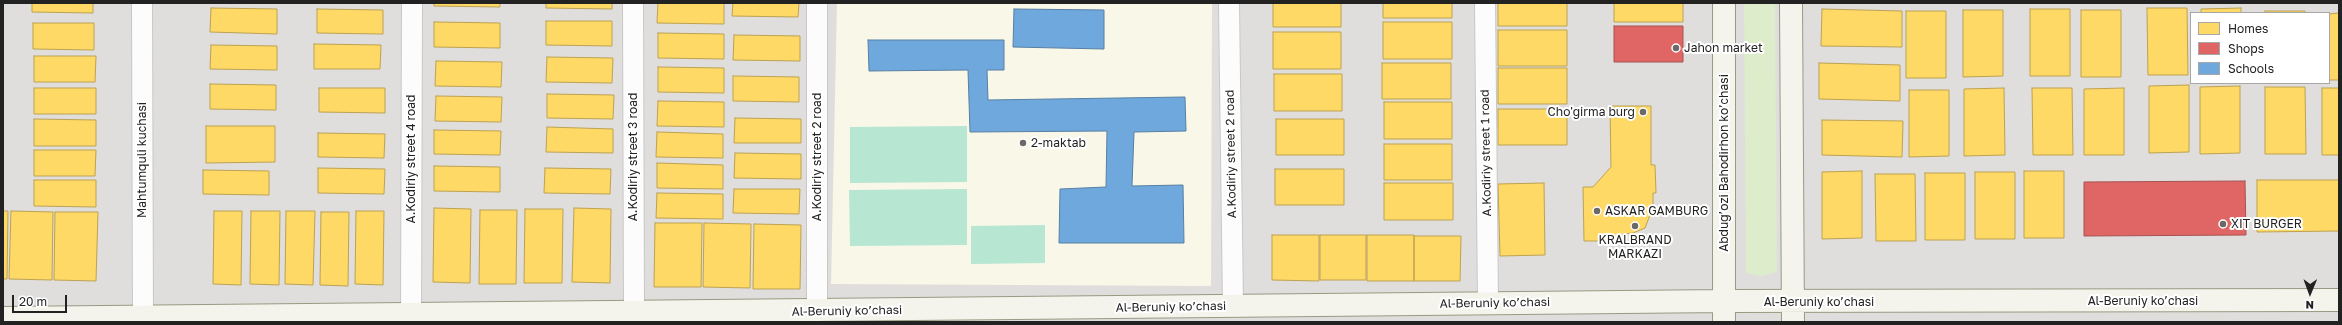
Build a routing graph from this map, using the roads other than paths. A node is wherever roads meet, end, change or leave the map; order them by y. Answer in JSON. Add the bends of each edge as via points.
{"nodes":[{"id":1,"x":142,"y":3,"type":"edge"},
{"id":2,"x":412,"y":3,"type":"edge"},
{"id":3,"x":633,"y":3,"type":"edge"},
{"id":4,"x":817,"y":3,"type":"edge"},
{"id":5,"x":1229,"y":3,"type":"edge"},
{"id":6,"x":1485,"y":3,"type":"edge"},
{"id":7,"x":1724,"y":3,"type":"edge"},
{"id":8,"x":1791,"y":3,"type":"edge"},
{"id":9,"x":2339,"y":300,"type":"edge"},
{"id":10,"x":1488,"y":303,"type":"junction"},
{"id":11,"x":1233,"y":306,"type":"junction"},
{"id":12,"x":817,"y":311,"type":"junction"},
{"id":13,"x":634,"y":312,"type":"junction"},
{"id":14,"x":1724,"y":312,"type":"edge"},
{"id":15,"x":1793,"y":312,"type":"edge"},
{"id":16,"x":411,"y":314,"type":"junction"},
{"id":17,"x":3,"y":318,"type":"edge"},
{"id":18,"x":143,"y":320,"type":"edge"}],
"edges":[{"from":1,"to":18,"type":"street","name":"Mahtumquli kuchasi"},
{"from":2,"to":16,"type":"street","name":"A.Kodiriy street 4 road"},
{"from":3,"to":13,"type":"street","name":"A.Kodiriy street 3 road"},
{"from":4,"to":12,"type":"street","name":"A.Kodiriy street 2 road"},
{"from":5,"to":11,"type":"street","name":"A.Kodiriy street 2 road"},
{"from":6,"to":10,"type":"street","name":"A.Kodiriy street 1 road"},
{"from":7,"to":14,"type":"main road","name":"Abdug’ozi Bahodirhon ko’chasi"},
{"from":8,"to":15,"type":"main road"},
{"from":9,"to":15,"type":"main road","name":"Al-Beruniy ko’chasi"},
{"from":10,"to":11,"type":"main road","name":"Al-Beruniy ko’chasi"},
{"from":10,"to":14,"type":"main road","name":"Al-Beruniy ko’chasi"},
{"from":11,"to":12,"type":"main road","name":"Al-Beruniy ko’chasi"},
{"from":12,"to":13,"type":"main road","name":"Al-Beruniy ko’chasi"},
{"from":13,"to":16,"type":"main road","name":"Al-Beruniy ko’chasi"},
{"from":14,"to":15,"type":"main road","name":"Al-Beruniy ko’chasi"},
{"from":16,"to":18,"type":"main road","name":"Al-Beruniy ko’chasi"},
{"from":17,"to":18,"type":"main road","name":"Al-Beruniy ko’chasi"}]}
